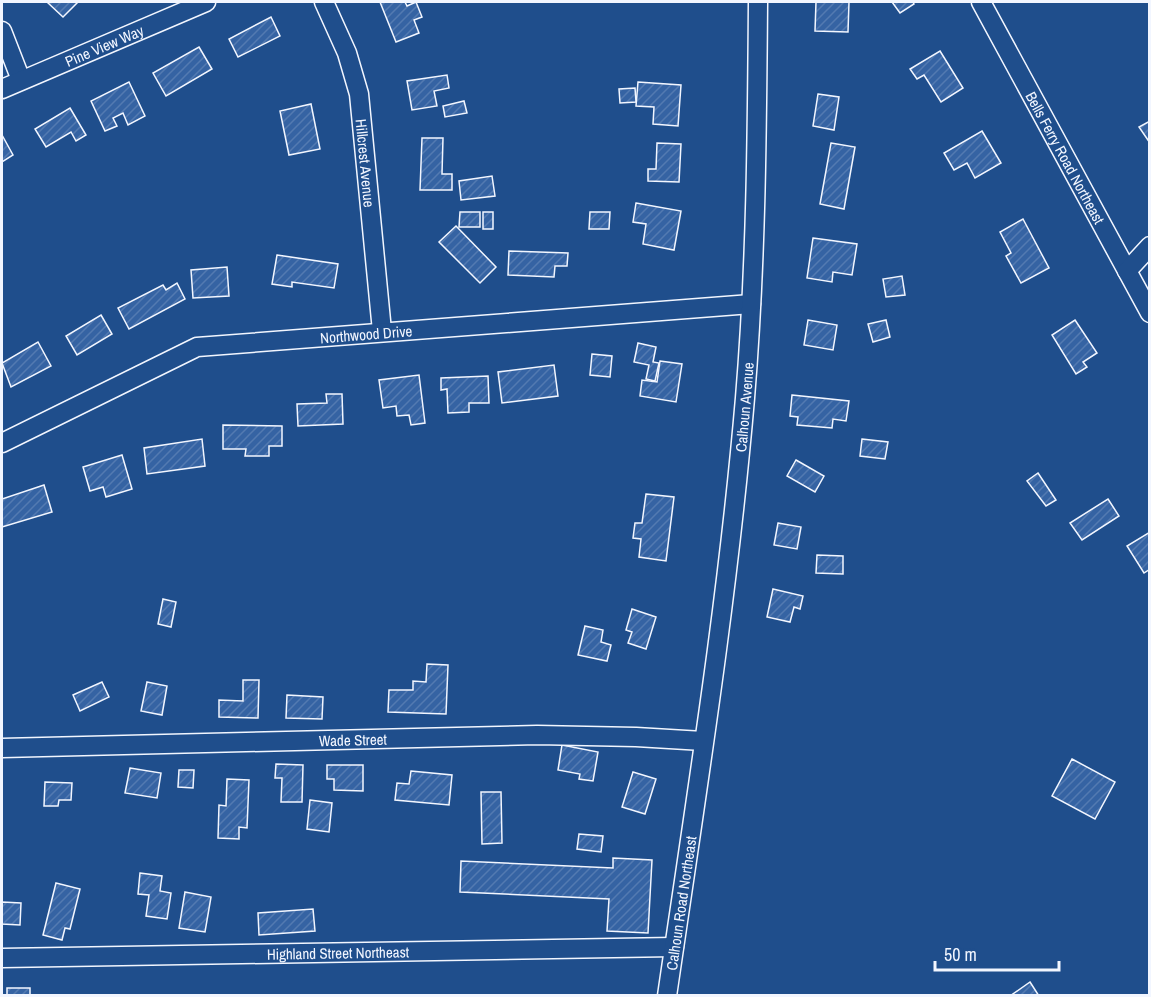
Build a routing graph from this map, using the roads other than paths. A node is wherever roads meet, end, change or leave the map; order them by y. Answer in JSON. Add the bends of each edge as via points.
{"nodes":[{"id":1,"x":206,"y":2,"type":"edge"},
{"id":2,"x":324,"y":2,"type":"edge"},
{"id":3,"x":758,"y":2,"type":"edge"},
{"id":4,"x":981,"y":2,"type":"edge"},
{"id":5,"x":2,"y":31,"type":"edge"},
{"id":6,"x":21,"y":80,"type":"junction"},
{"id":7,"x":2,"y":89,"type":"edge"},
{"id":8,"x":1149,"y":246,"type":"edge"},
{"id":9,"x":1127,"y":271,"type":"junction"},
{"id":10,"x":751,"y":304,"type":"junction"},
{"id":11,"x":1149,"y":312,"type":"edge"},
{"id":12,"x":382,"y":331,"type":"junction"},
{"id":13,"x":2,"y":443,"type":"edge"},
{"id":14,"x":703,"y":741,"type":"junction"},
{"id":15,"x":2,"y":748,"type":"edge"},
{"id":16,"x":694,"y":810,"type":"joint"},
{"id":17,"x":674,"y":947,"type":"junction"},
{"id":18,"x":2,"y":958,"type":"edge"},
{"id":19,"x":667,"y":996,"type":"edge"}],
"edges":[{"from":1,"to":6,"type":"street","name":"Pine View Way"},
{"from":2,"to":12,"type":"street","name":"Hillcrest Avenue","via":[[347,53],[359,94]]},
{"from":3,"to":10,"type":"street","name":"Calhoun Avenue"},
{"from":4,"to":9,"type":"street","name":"Bells Ferry Road Northeast"},
{"from":5,"to":6,"type":"street"},
{"from":6,"to":7,"type":"street","name":"Pine View Way"},
{"from":8,"to":9,"type":"street"},
{"from":9,"to":11,"type":"street","name":"Bells Ferry Road Northeast"},
{"from":10,"to":12,"type":"street","name":"Northwood Drive"},
{"from":10,"to":14,"type":"street","name":"Calhoun Avenue","via":[[734,509]]},
{"from":12,"to":13,"type":"street","name":"Northwood Drive","via":[[197,347]]},
{"from":14,"to":15,"type":"street","name":"Wade Street","via":[[537,735]]},
{"from":14,"to":16,"type":"street","name":"Calhoun Avenue"},
{"from":16,"to":17,"type":"street","name":"Calhoun Road Northeast"},
{"from":17,"to":18,"type":"street","name":"Highland Street Northeast"},
{"from":17,"to":19,"type":"street","name":"Calhoun Road Northeast"}]}
